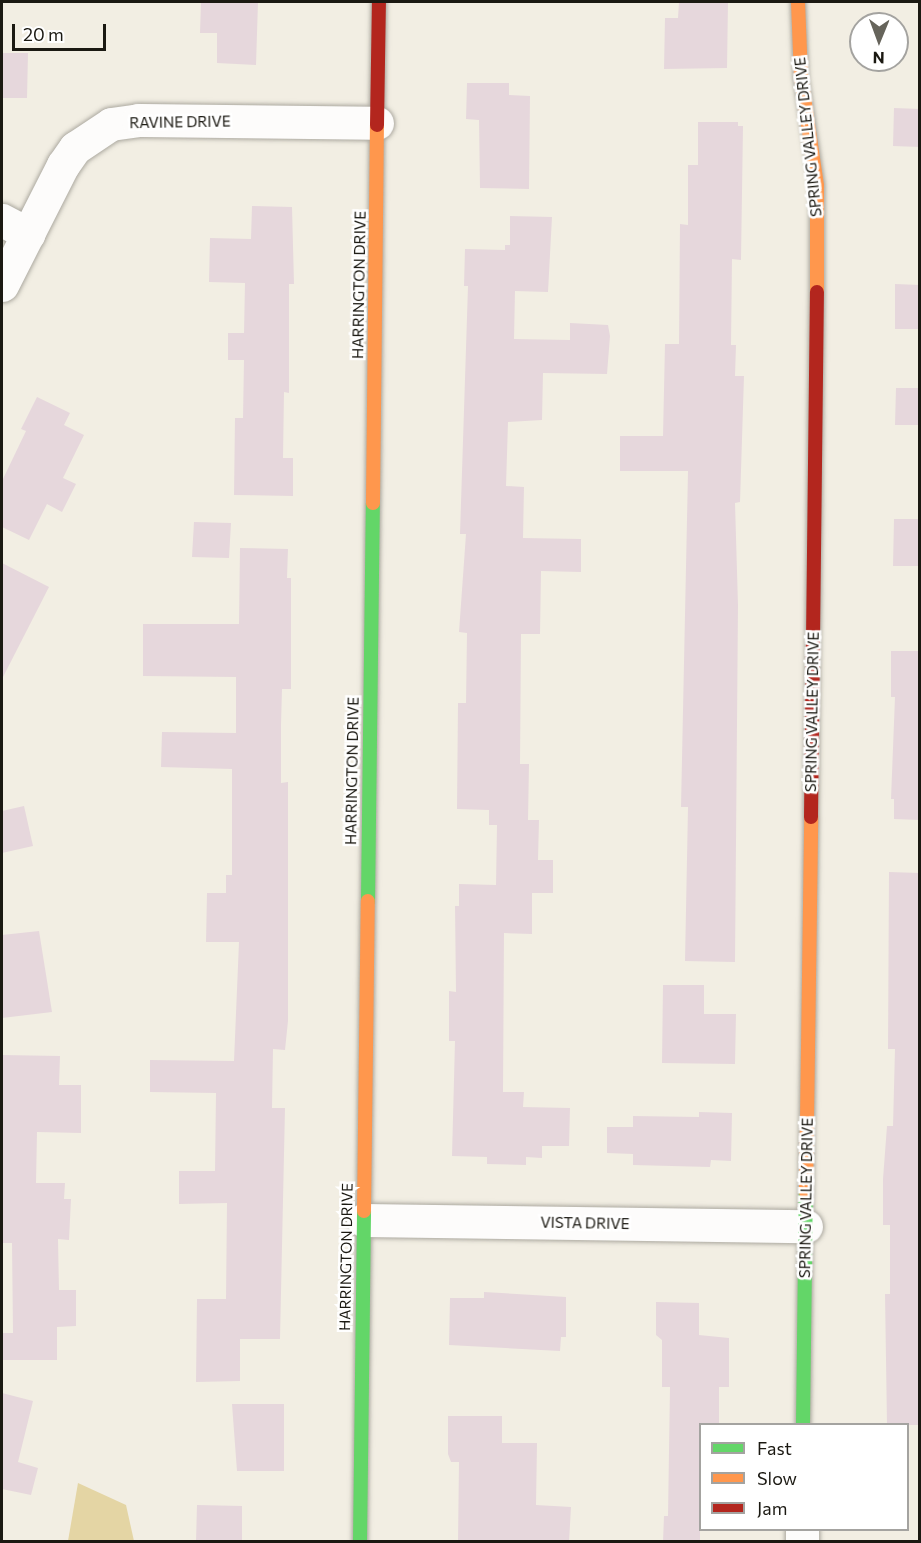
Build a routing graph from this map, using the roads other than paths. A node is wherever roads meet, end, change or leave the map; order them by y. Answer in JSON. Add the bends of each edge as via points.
{"nodes":[{"id":1,"x":380,"y":2,"type":"edge"},
{"id":2,"x":798,"y":2,"type":"edge"},
{"id":3,"x":377,"y":123,"type":"junction"},
{"id":4,"x":15,"y":227,"type":"edge"},
{"id":5,"x":2,"y":285,"type":"edge"},
{"id":6,"x":363,"y":1220,"type":"junction"},
{"id":7,"x":806,"y":1226,"type":"junction"},
{"id":8,"x":803,"y":1423,"type":"edge"},
{"id":9,"x":360,"y":1542,"type":"edge"}],
"edges":[{"from":1,"to":3,"type":"street","name":"HARRINGTON DRIVE"},
{"from":2,"to":7,"type":"street","name":"SPRING VALLEY DRIVE","via":[[801,77],[817,186],[818,232]]},
{"from":3,"to":4,"type":"street","name":"RAVINE DRIVE","via":[[138,120],[111,124],[75,148]]},
{"from":3,"to":6,"type":"street","name":"HARRINGTON DRIVE"},
{"from":4,"to":5,"type":"street","name":"RAVINE DRIVE"},
{"from":6,"to":7,"type":"street","name":"VISTA DRIVE"},
{"from":6,"to":9,"type":"street","name":"HARRINGTON DRIVE"},
{"from":7,"to":8,"type":"street","name":"SPRING VALLEY DRIVE"}]}
